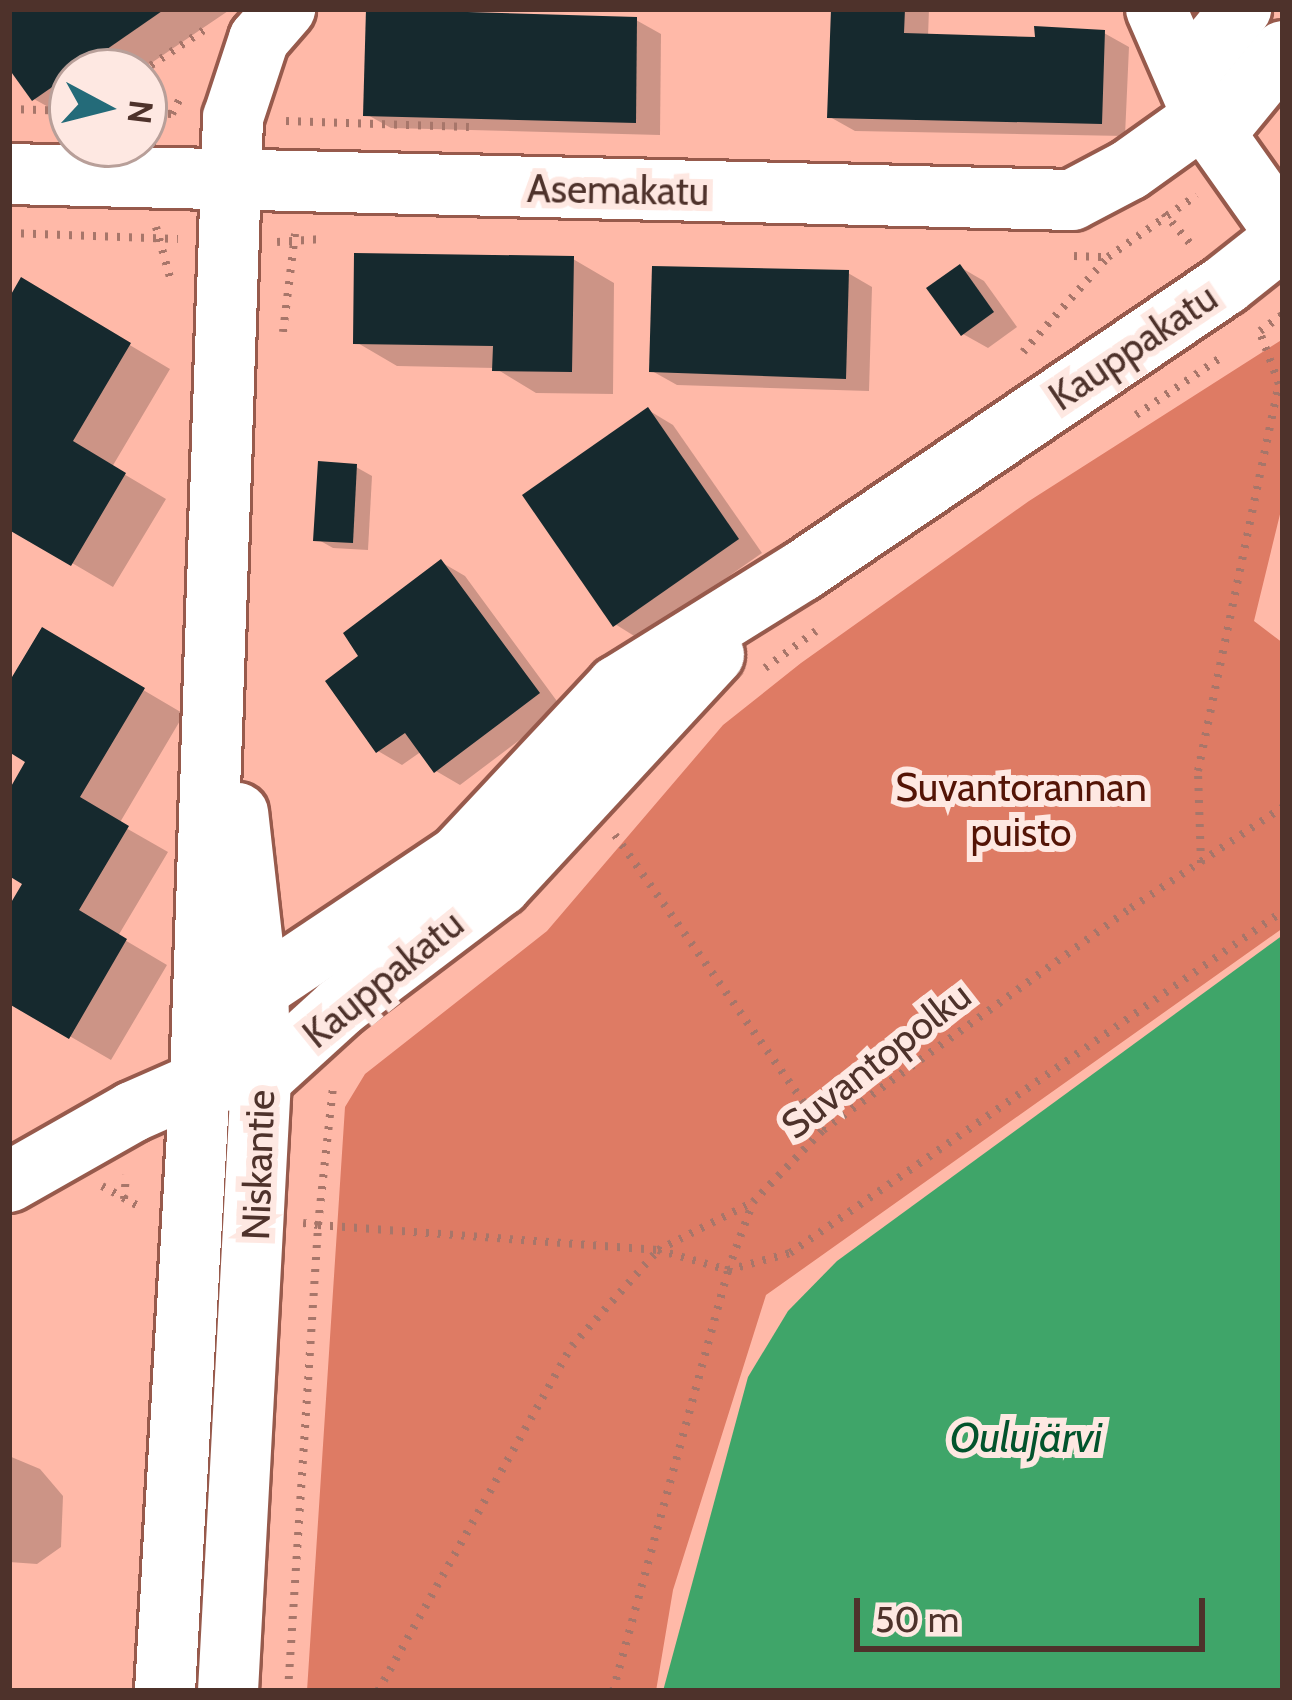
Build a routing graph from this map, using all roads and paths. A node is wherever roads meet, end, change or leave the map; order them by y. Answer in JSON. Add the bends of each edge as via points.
{"nodes":[{"id":1,"x":285,"y":9,"type":"edge"},
{"id":2,"x":1156,"y":9,"type":"edge"},
{"id":3,"x":1240,"y":9,"type":"edge"},
{"id":4,"x":218,"y":20,"type":"dead end"},
{"id":5,"x":1283,"y":51,"type":"edge"},
{"id":6,"x":168,"y":54,"type":"edge"},
{"id":7,"x":294,"y":104,"type":"dead end"},
{"id":8,"x":9,"y":109,"type":"edge"},
{"id":9,"x":48,"y":110,"type":"edge"},
{"id":10,"x":1210,"y":123,"type":"junction"},
{"id":11,"x":1129,"y":170,"type":"junction"},
{"id":12,"x":9,"y":174,"type":"edge"},
{"id":13,"x":231,"y":182,"type":"junction"},
{"id":14,"x":297,"y":182,"type":"junction"},
{"id":15,"x":1167,"y":216,"type":"junction"},
{"id":16,"x":1283,"y":230,"type":"edge"},
{"id":17,"x":9,"y":233,"type":"edge"},
{"id":18,"x":1283,"y":239,"type":"edge"},
{"id":19,"x":230,"y":242,"type":"junction"},
{"id":20,"x":1108,"y":257,"type":"dead end"},
{"id":21,"x":1242,"y":308,"type":"junction"},
{"id":22,"x":1283,"y":314,"type":"edge"},
{"id":23,"x":282,"y":336,"type":"dead end"},
{"id":24,"x":1127,"y":420,"type":"dead end"},
{"id":25,"x":802,"y":571,"type":"junction"},
{"id":26,"x":820,"y":627,"type":"dead end"},
{"id":27,"x":219,"y":640,"type":"junction"},
{"id":28,"x":764,"y":669,"type":"dead end"},
{"id":29,"x":1283,"y":807,"type":"edge"},
{"id":30,"x":596,"y":845,"type":"dead end"},
{"id":31,"x":1201,"y":863,"type":"junction"},
{"id":32,"x":1283,"y":911,"type":"edge"},
{"id":33,"x":258,"y":990,"type":"junction"},
{"id":34,"x":345,"y":1072,"type":"dead end"},
{"id":35,"x":262,"y":1079,"type":"junction"},
{"id":36,"x":200,"y":1082,"type":"junction"},
{"id":37,"x":333,"y":1084,"type":"dead end"},
{"id":38,"x":823,"y":1130,"type":"junction"},
{"id":39,"x":9,"y":1182,"type":"edge"},
{"id":40,"x":752,"y":1202,"type":"junction"},
{"id":41,"x":658,"y":1250,"type":"junction"},
{"id":42,"x":728,"y":1270,"type":"junction"},
{"id":43,"x":165,"y":1691,"type":"edge"},
{"id":44,"x":228,"y":1691,"type":"edge"},
{"id":45,"x":288,"y":1691,"type":"edge"},
{"id":46,"x":378,"y":1691,"type":"edge"},
{"id":47,"x":613,"y":1691,"type":"edge"}],
"edges":[{"from":1,"to":13,"type":"street","name":"Niskantie","via":[[259,39],[237,100]]},
{"from":2,"to":10,"type":"street"},
{"from":3,"to":10,"type":"street"},
{"from":4,"to":6,"type":"path"},
{"from":5,"to":10,"type":"street"},
{"from":7,"to":14,"type":"path"},
{"from":8,"to":9,"type":"path"},
{"from":10,"to":11,"type":"street","name":"Asemakatu"},
{"from":10,"to":15,"type":"path"},
{"from":10,"to":16,"type":"street"},
{"from":11,"to":14,"type":"street","name":"Asemakatu","via":[[1072,200]]},
{"from":11,"to":15,"type":"path"},
{"from":12,"to":13,"type":"street","name":"Asemakatu"},
{"from":13,"to":14,"type":"street","name":"Asemakatu"},
{"from":13,"to":19,"type":"street","name":"Niskantie"},
{"from":14,"to":23,"type":"path"},
{"from":15,"to":20,"type":"path"},
{"from":15,"to":21,"type":"path"},
{"from":17,"to":19,"type":"path"},
{"from":18,"to":21,"type":"street","name":"Kauppakatu"},
{"from":19,"to":27,"type":"street","name":"Niskantie"},
{"from":21,"to":22,"type":"path"},
{"from":21,"to":24,"type":"path"},
{"from":21,"to":25,"type":"street","name":"Kauppakatu"},
{"from":21,"to":31,"type":"path","via":[[1280,384],[1198,771]]},
{"from":25,"to":33,"type":"street","name":"Kauppakatu","via":[[617,686],[458,856]]},
{"from":25,"to":35,"type":"street","name":"Kauppakatu","via":[[660,707],[500,886],[340,1007]]},
{"from":26,"to":28,"type":"path"},
{"from":27,"to":33,"type":"street","name":"Niskantie"},
{"from":27,"to":36,"type":"street","name":"Niskantie"},
{"from":29,"to":31,"type":"path","name":"Suvantopolku"},
{"from":30,"to":38,"type":"path","via":[[611,829]]},
{"from":31,"to":38,"type":"path","name":"Suvantopolku"},
{"from":32,"to":42,"type":"path","via":[[790,1252]]},
{"from":33,"to":35,"type":"street","name":"Niskantie"},
{"from":33,"to":36,"type":"street","name":"Kauppakatu"},
{"from":34,"to":37,"type":"path"},
{"from":35,"to":36,"type":"street"},
{"from":35,"to":44,"type":"street","name":"Niskantie"},
{"from":36,"to":39,"type":"street"},
{"from":36,"to":43,"type":"street","name":"Niskantie"},
{"from":38,"to":40,"type":"path","name":"Suvantopolku"},
{"from":40,"to":41,"type":"path"},
{"from":40,"to":42,"type":"path","name":"Suvantopolku"},
{"from":41,"to":42,"type":"path"},
{"from":41,"to":45,"type":"path","via":[[318,1225]]},
{"from":41,"to":46,"type":"path","via":[[572,1346]]},
{"from":42,"to":47,"type":"path","name":"Suvantopolku"}]}
